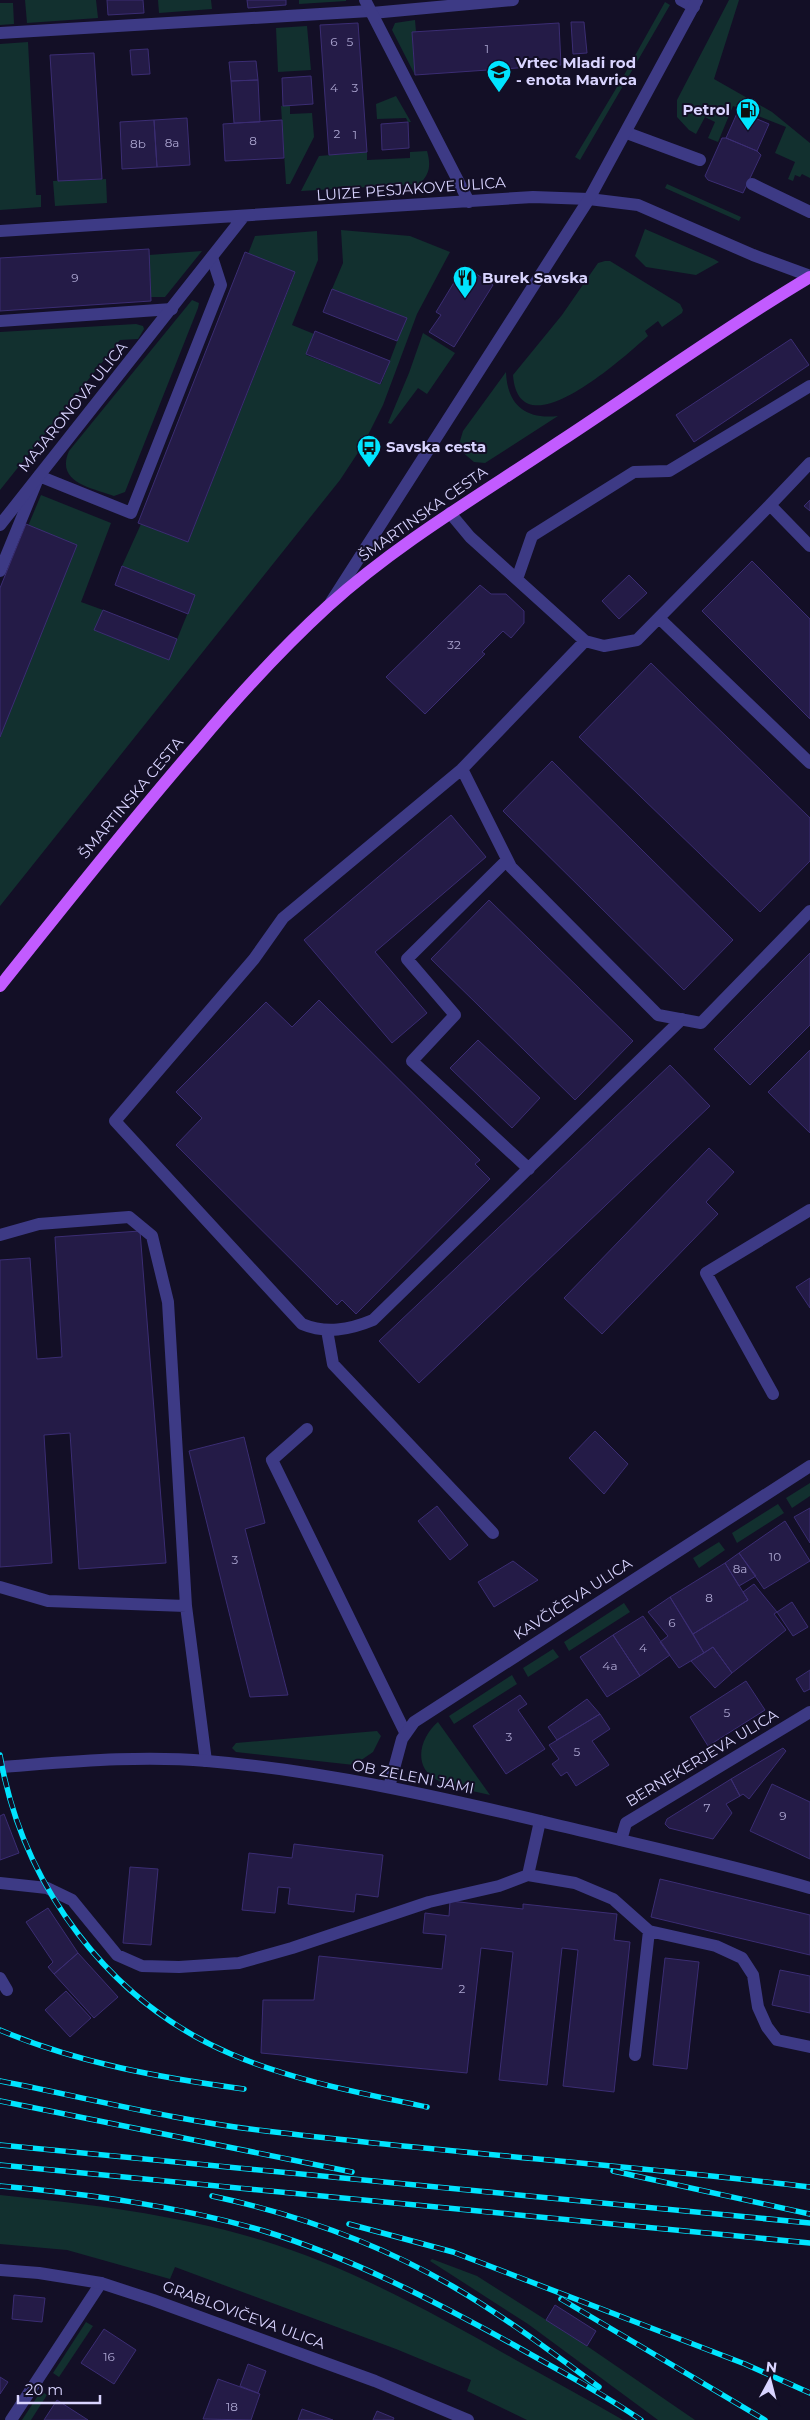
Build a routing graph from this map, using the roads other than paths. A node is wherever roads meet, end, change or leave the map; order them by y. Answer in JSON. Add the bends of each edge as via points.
{"nodes":[{"id":1,"x":513,"y":0,"type":"edge"},
{"id":2,"x":681,"y":0,"type":"edge"},
{"id":3,"x":696,"y":3,"type":"edge"},
{"id":4,"x":369,"y":8,"type":"edge"},
{"id":5,"x":0,"y":32,"type":"edge"},
{"id":6,"x":627,"y":133,"type":"junction"},
{"id":7,"x":700,"y":160,"type":"dead end"},
{"id":8,"x":752,"y":184,"type":"dead end"},
{"id":9,"x":589,"y":199,"type":"junction"},
{"id":10,"x":469,"y":202,"type":"junction"},
{"id":11,"x":810,"y":212,"type":"edge"},
{"id":12,"x":244,"y":216,"type":"junction"},
{"id":13,"x":0,"y":231,"type":"edge"},
{"id":14,"x":212,"y":257,"type":"junction"},
{"id":15,"x":810,"y":277,"type":"edge"},
{"id":16,"x":172,"y":309,"type":"junction"},
{"id":17,"x":0,"y":321,"type":"edge"},
{"id":18,"x":810,"y":386,"type":"edge"},
{"id":19,"x":810,"y":463,"type":"edge"},
{"id":20,"x":39,"y":476,"type":"junction"},
{"id":21,"x":770,"y":505,"type":"junction"},
{"id":22,"x":450,"y":513,"type":"junction"},
{"id":23,"x":0,"y":525,"type":"edge"},
{"id":24,"x":810,"y":546,"type":"edge"},
{"id":25,"x":0,"y":571,"type":"edge"},
{"id":26,"x":517,"y":579,"type":"junction"},
{"id":27,"x":328,"y":606,"type":"junction"},
{"id":28,"x":659,"y":618,"type":"junction"},
{"id":29,"x":585,"y":641,"type":"junction"},
{"id":30,"x":810,"y":762,"type":"edge"},
{"id":31,"x":462,"y":769,"type":"junction"},
{"id":32,"x":507,"y":860,"type":"junction"},
{"id":33,"x":810,"y":912,"type":"edge"},
{"id":34,"x":0,"y":986,"type":"edge"},
{"id":35,"x":682,"y":1020,"type":"junction"},
{"id":36,"x":529,"y":1168,"type":"junction"},
{"id":37,"x":810,"y":1210,"type":"edge"},
{"id":38,"x":0,"y":1235,"type":"edge"},
{"id":39,"x":327,"y":1330,"type":"junction"},
{"id":40,"x":773,"y":1394,"type":"dead end"},
{"id":41,"x":307,"y":1429,"type":"dead end"},
{"id":42,"x":810,"y":1466,"type":"edge"},
{"id":43,"x":493,"y":1532,"type":"dead end"},
{"id":44,"x":0,"y":1587,"type":"edge"},
{"id":45,"x":186,"y":1606,"type":"junction"},
{"id":46,"x":810,"y":1712,"type":"edge"},
{"id":47,"x":405,"y":1732,"type":"junction"},
{"id":48,"x":206,"y":1761,"type":"junction"},
{"id":49,"x":1,"y":1767,"type":"edge"},
{"id":50,"x":389,"y":1787,"type":"junction"},
{"id":51,"x":540,"y":1821,"type":"junction"},
{"id":52,"x":621,"y":1840,"type":"junction"},
{"id":53,"x":528,"y":1875,"type":"junction"},
{"id":54,"x":0,"y":1883,"type":"edge"},
{"id":55,"x":810,"y":1888,"type":"edge"},
{"id":56,"x":649,"y":1931,"type":"junction"},
{"id":57,"x":0,"y":1978,"type":"edge"},
{"id":58,"x":7,"y":1990,"type":"dead end"},
{"id":59,"x":810,"y":2047,"type":"edge"},
{"id":60,"x":635,"y":2055,"type":"dead end"},
{"id":61,"x":0,"y":2270,"type":"edge"},
{"id":62,"x":101,"y":2284,"type":"junction"},
{"id":63,"x":11,"y":2420,"type":"edge"},
{"id":64,"x":468,"y":2420,"type":"edge"}],
"edges":[{"from":1,"to":4,"type":"street"},
{"from":2,"to":3,"type":"street"},
{"from":3,"to":6,"type":"street"},
{"from":4,"to":5,"type":"street"},
{"from":4,"to":10,"type":"street"},
{"from":6,"to":7,"type":"street"},
{"from":6,"to":9,"type":"street"},
{"from":8,"to":11,"type":"street"},
{"from":9,"to":10,"type":"street","name":"LUIZE PESJAKOVE ULICA","via":[[533,197]]},
{"from":9,"to":15,"type":"street","name":"LUIZE PESJAKOVE ULICA","via":[[638,205]]},
{"from":9,"to":27,"type":"street"},
{"from":10,"to":12,"type":"street","name":"LUIZE PESJAKOVE ULICA"},
{"from":12,"to":13,"type":"street","name":"LUIZE PESJAKOVE ULICA"},
{"from":12,"to":14,"type":"street","name":"MAJARONOVA ULICA"},
{"from":14,"to":16,"type":"street","name":"MAJARONOVA ULICA"},
{"from":14,"to":20,"type":"street","via":[[221,286],[132,513]]},
{"from":15,"to":22,"type":"main road","name":"ŠMARTINSKA CESTA"},
{"from":16,"to":17,"type":"street"},
{"from":16,"to":20,"type":"street","name":"MAJARONOVA ULICA"},
{"from":18,"to":26,"type":"street","via":[[669,472],[634,472],[532,536]]},
{"from":19,"to":21,"type":"street"},
{"from":20,"to":23,"type":"street","name":"MAJARONOVA ULICA"},
{"from":20,"to":25,"type":"street"},
{"from":21,"to":24,"type":"street"},
{"from":21,"to":28,"type":"street"},
{"from":22,"to":26,"type":"street","via":[[470,537]]},
{"from":22,"to":27,"type":"main road","name":"ŠMARTINSKA CESTA","via":[[389,555]]},
{"from":26,"to":29,"type":"street"},
{"from":27,"to":34,"type":"main road","name":"ŠMARTINSKA CESTA","via":[[223,714]]},
{"from":28,"to":29,"type":"street","via":[[637,640],[604,646]]},
{"from":28,"to":30,"type":"street"},
{"from":29,"to":31,"type":"street"},
{"from":31,"to":32,"type":"street"},
{"from":31,"to":39,"type":"street","via":[[283,918],[254,959],[115,1121],[302,1324]]},
{"from":32,"to":35,"type":"street","via":[[511,868],[658,1015]]},
{"from":32,"to":36,"type":"street","via":[[407,960],[455,1015],[412,1062]]},
{"from":33,"to":35,"type":"street","via":[[701,1023]]},
{"from":35,"to":36,"type":"street"},
{"from":36,"to":39,"type":"street","via":[[373,1320],[355,1328]]},
{"from":37,"to":40,"type":"street","via":[[706,1273]]},
{"from":38,"to":45,"type":"street","via":[[39,1224],[129,1217],[152,1236],[168,1302]]},
{"from":39,"to":43,"type":"street","via":[[333,1364]]},
{"from":41,"to":47,"type":"street","via":[[272,1460]]},
{"from":42,"to":47,"type":"street","name":"KAVČIČEVA ULICA","via":[[436,1706]]},
{"from":44,"to":45,"type":"street","via":[[48,1601]]},
{"from":45,"to":48,"type":"street"},
{"from":46,"to":52,"type":"street","name":"BERNEKERJEVA ULICA","via":[[626,1823]]},
{"from":47,"to":50,"type":"street"},
{"from":48,"to":49,"type":"street","name":"OB ZELENI JAMI","via":[[130,1759]]},
{"from":48,"to":50,"type":"street","name":"OB ZELENI JAMI"},
{"from":50,"to":51,"type":"street","name":"OB ZELENI JAMI"},
{"from":51,"to":52,"type":"street","name":"OB ZELENI JAMI"},
{"from":51,"to":53,"type":"street"},
{"from":52,"to":55,"type":"street","name":"OB ZELENI JAMI"},
{"from":53,"to":54,"type":"street","via":[[499,1886],[429,1902],[239,1963],[179,1968],[142,1966],[117,1955],[72,1900],[47,1888]]},
{"from":53,"to":56,"type":"street","via":[[574,1883],[613,1899]]},
{"from":56,"to":59,"type":"street","via":[[716,1946],[742,1958],[753,1975],[758,2007],[767,2027],[777,2040]]},
{"from":56,"to":60,"type":"street"},
{"from":57,"to":58,"type":"street"},
{"from":61,"to":62,"type":"street","name":"GRABLOVIČEVA ULICA"},
{"from":62,"to":63,"type":"street"},
{"from":62,"to":64,"type":"street","name":"GRABLOVIČEVA ULICA","via":[[296,2351]]}]}
